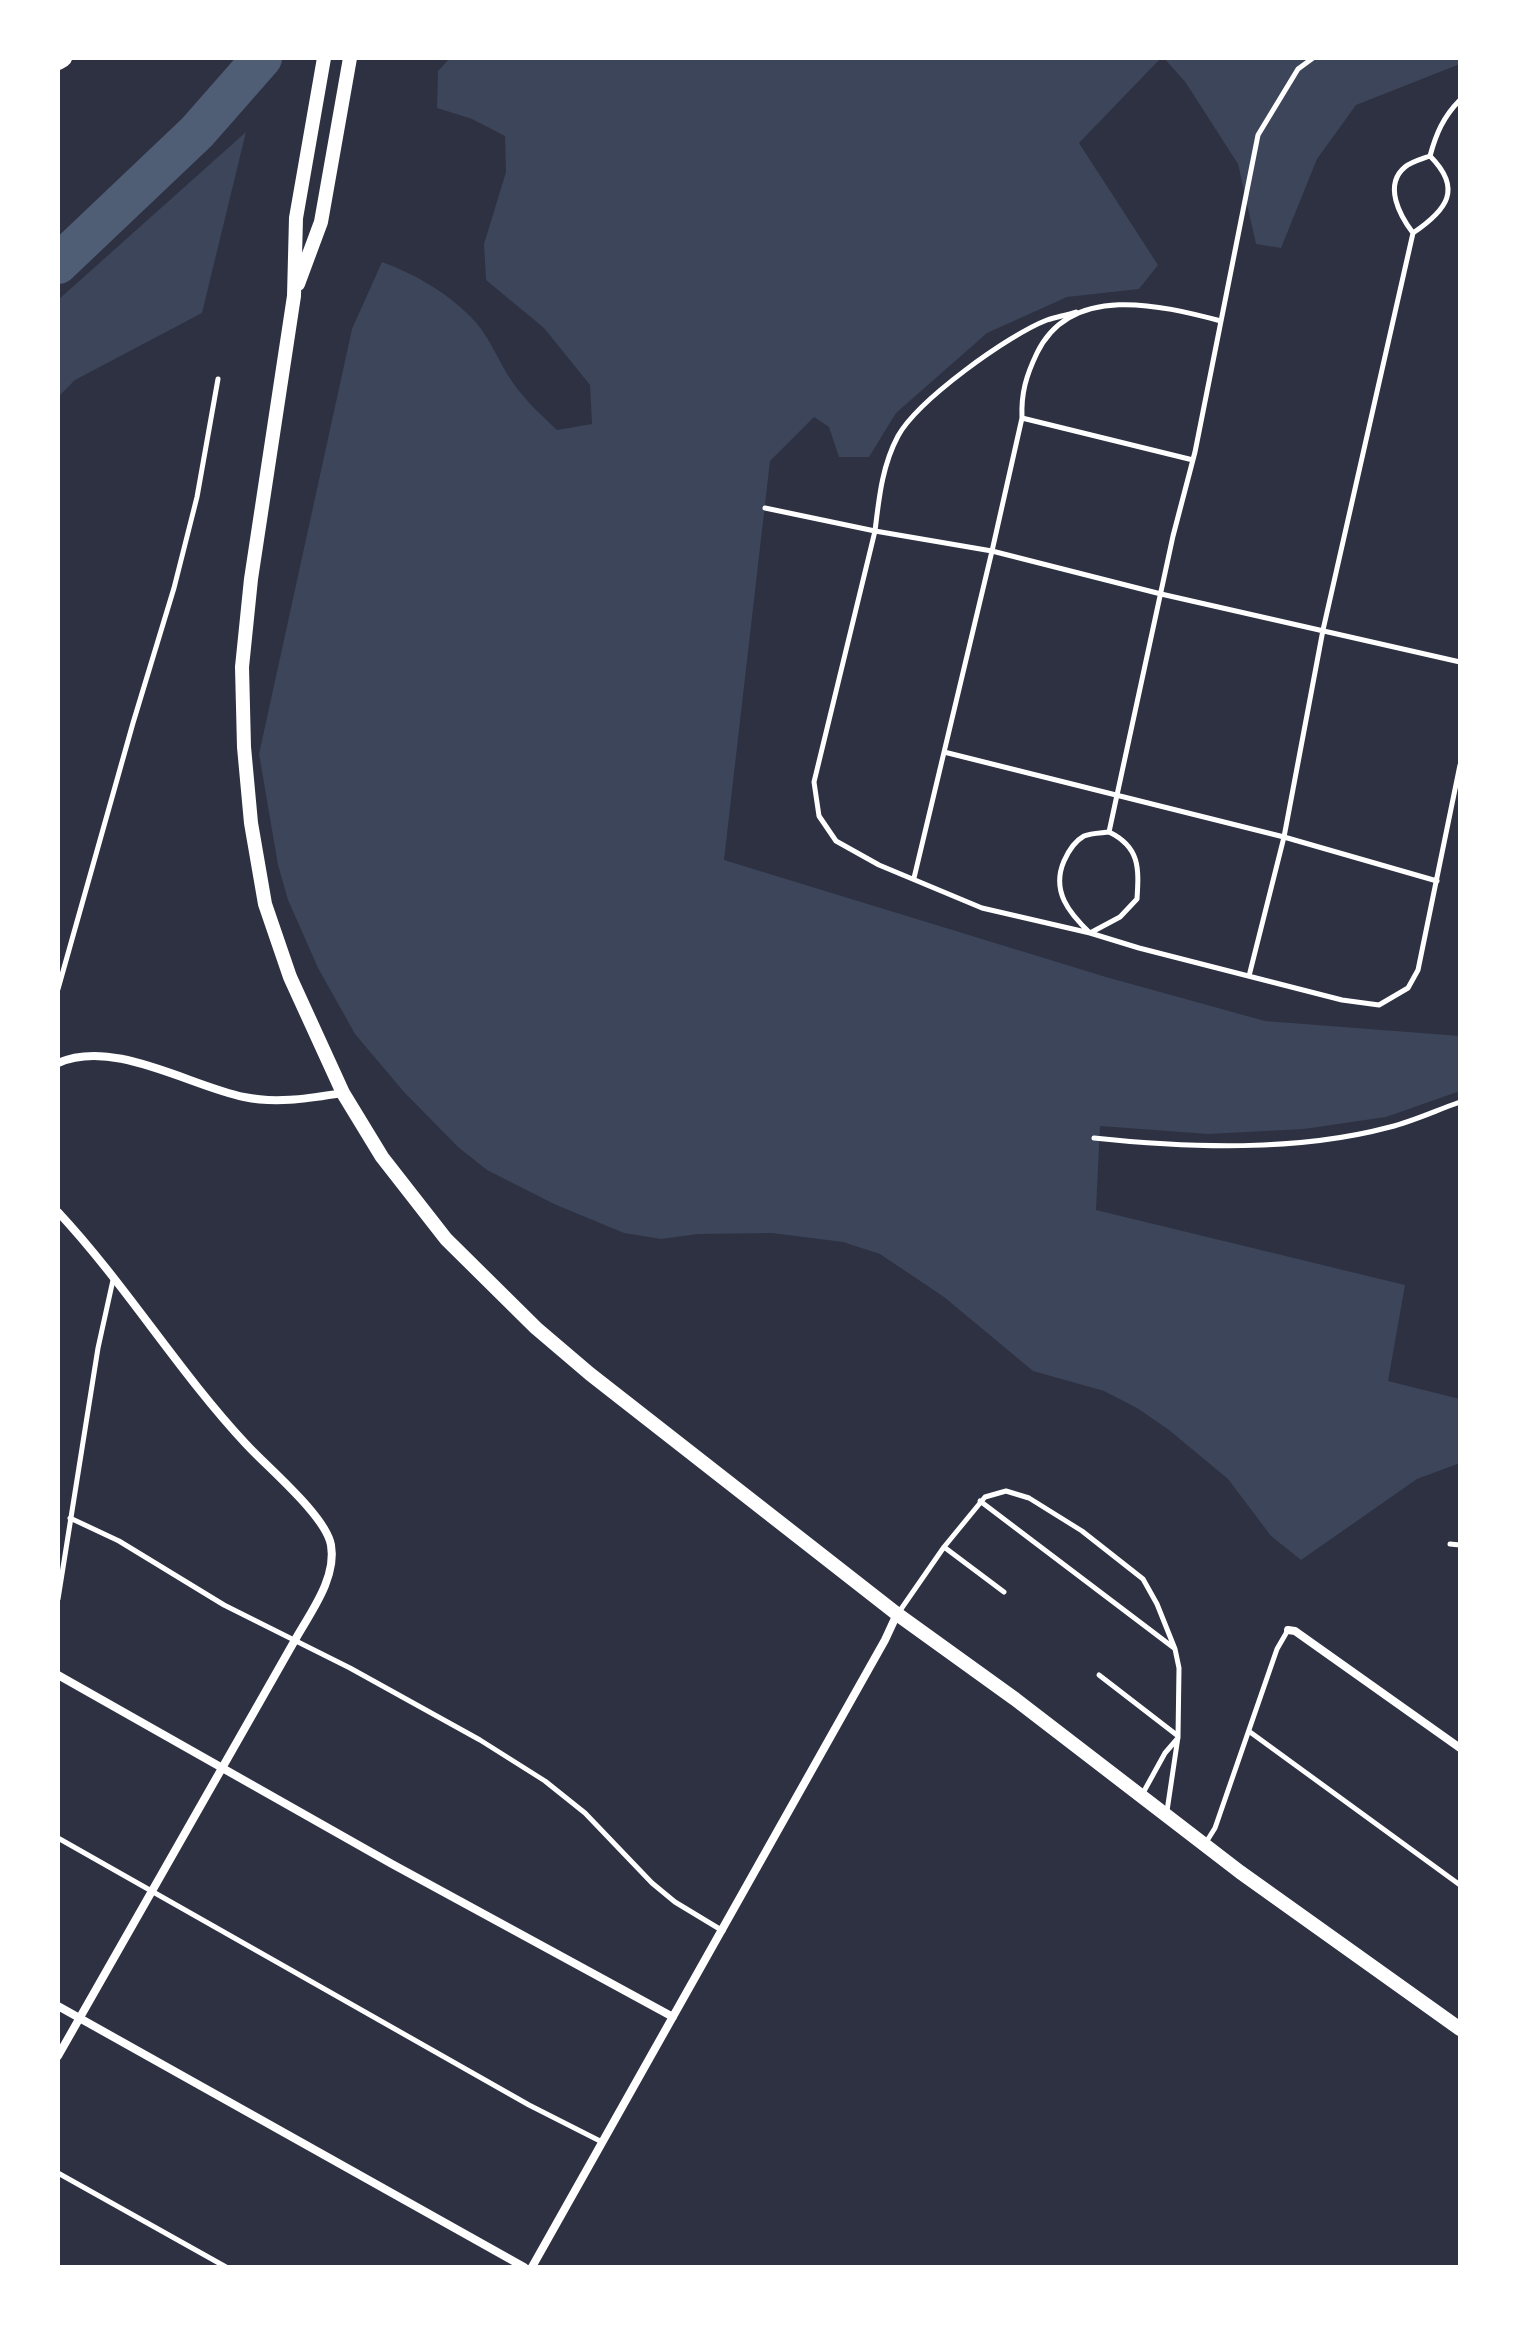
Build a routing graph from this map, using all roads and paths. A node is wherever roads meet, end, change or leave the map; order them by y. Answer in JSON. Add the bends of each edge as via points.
{"nodes":[{"id":1,"x":324,"y":58,"type":"edge"},
{"id":2,"x":350,"y":58,"type":"edge"},
{"id":3,"x":1313,"y":58,"type":"edge"},
{"id":4,"x":1460,"y":100,"type":"edge"},
{"id":5,"x":1430,"y":156,"type":"junction"},
{"id":6,"x":1413,"y":233,"type":"junction"},
{"id":7,"x":294,"y":296,"type":"junction"},
{"id":8,"x":1076,"y":312,"type":"junction"},
{"id":9,"x":1221,"y":321,"type":"junction"},
{"id":10,"x":218,"y":379,"type":"dead end"},
{"id":11,"x":1022,"y":418,"type":"junction"},
{"id":12,"x":1193,"y":460,"type":"junction"},
{"id":13,"x":765,"y":508,"type":"dead end"},
{"id":14,"x":875,"y":531,"type":"junction"},
{"id":15,"x":992,"y":551,"type":"junction"},
{"id":16,"x":1161,"y":594,"type":"junction"},
{"id":17,"x":1323,"y":630,"type":"junction"},
{"id":18,"x":1460,"y":662,"type":"edge"},
{"id":19,"x":944,"y":752,"type":"junction"},
{"id":20,"x":1460,"y":765,"type":"edge"},
{"id":21,"x":1117,"y":797,"type":"junction"},
{"id":22,"x":1109,"y":832,"type":"junction"},
{"id":23,"x":1284,"y":837,"type":"junction"},
{"id":24,"x":914,"y":878,"type":"junction"},
{"id":25,"x":1437,"y":881,"type":"junction"},
{"id":26,"x":1090,"y":933,"type":"junction"},
{"id":27,"x":1249,"y":976,"type":"junction"},
{"id":28,"x":58,"y":989,"type":"edge"},
{"id":29,"x":58,"y":1063,"type":"edge"},
{"id":30,"x":343,"y":1093,"type":"junction"},
{"id":31,"x":1460,"y":1102,"type":"edge"},
{"id":32,"x":1094,"y":1138,"type":"dead end"},
{"id":33,"x":58,"y":1212,"type":"edge"},
{"id":34,"x":113,"y":1280,"type":"junction"},
{"id":35,"x":980,"y":1501,"type":"junction"},
{"id":36,"x":70,"y":1518,"type":"junction"},
{"id":37,"x":1450,"y":1544,"type":"dead end"},
{"id":38,"x":1460,"y":1545,"type":"edge"},
{"id":39,"x":944,"y":1547,"type":"junction"},
{"id":40,"x":1004,"y":1592,"type":"dead end"},
{"id":41,"x":58,"y":1599,"type":"edge"},
{"id":42,"x":897,"y":1614,"type":"junction"},
{"id":43,"x":1288,"y":1630,"type":"joint"},
{"id":44,"x":295,"y":1640,"type":"junction"},
{"id":45,"x":1175,"y":1649,"type":"junction"},
{"id":46,"x":58,"y":1675,"type":"edge"},
{"id":47,"x":1099,"y":1675,"type":"dead end"},
{"id":48,"x":1250,"y":1732,"type":"junction"},
{"id":49,"x":1178,"y":1737,"type":"junction"},
{"id":50,"x":1460,"y":1748,"type":"edge"},
{"id":51,"x":223,"y":1766,"type":"junction"},
{"id":52,"x":1141,"y":1796,"type":"junction"},
{"id":53,"x":1167,"y":1816,"type":"junction"},
{"id":54,"x":58,"y":1838,"type":"edge"},
{"id":55,"x":1204,"y":1845,"type":"junction"},
{"id":56,"x":1460,"y":1885,"type":"edge"},
{"id":57,"x":151,"y":1892,"type":"junction"},
{"id":58,"x":723,"y":1931,"type":"junction"},
{"id":59,"x":58,"y":2006,"type":"edge"},
{"id":60,"x":673,"y":2017,"type":"junction"},
{"id":61,"x":79,"y":2018,"type":"junction"},
{"id":62,"x":1459,"y":2024,"type":"edge"},
{"id":63,"x":58,"y":2056,"type":"edge"},
{"id":64,"x":602,"y":2142,"type":"junction"},
{"id":65,"x":58,"y":2173,"type":"edge"},
{"id":66,"x":226,"y":2267,"type":"edge"},
{"id":67,"x":524,"y":2267,"type":"edge"},
{"id":68,"x":532,"y":2267,"type":"edge"}],
"edges":[{"from":1,"to":7,"type":"main road","via":[[296,218]]},
{"from":2,"to":7,"type":"main road","via":[[321,222]]},
{"from":3,"to":9,"type":"lane","via":[[1298,69],[1258,135]]},
{"from":4,"to":5,"type":"lane","via":[[1437,131]]},
{"from":5,"to":6,"type":"lane","via":[[1444,170],[1446,197],[1440,211]]},
{"from":5,"to":6,"type":"lane","via":[[1403,168],[1398,178],[1395,203]]},
{"from":6,"to":17,"type":"lane"},
{"from":7,"to":30,"type":"main road","via":[[251,579],[242,667],[244,747],[265,904],[290,977]]},
{"from":8,"to":9,"type":"lane","via":[[1107,305],[1146,306]]},
{"from":8,"to":11,"type":"lane","via":[[1042,343],[1026,378]]},
{"from":8,"to":14,"type":"lane","via":[[1046,321],[989,352],[933,397],[900,433],[887,462]]},
{"from":9,"to":12,"type":"lane"},
{"from":10,"to":28,"type":"lane","via":[[174,588]]},
{"from":11,"to":12,"type":"lane"},
{"from":11,"to":15,"type":"lane"},
{"from":12,"to":16,"type":"lane"},
{"from":13,"to":14,"type":"lane"},
{"from":14,"to":15,"type":"lane"},
{"from":14,"to":24,"type":"lane","via":[[814,782],[819,816],[836,841]]},
{"from":15,"to":16,"type":"lane"},
{"from":15,"to":19,"type":"lane"},
{"from":16,"to":17,"type":"lane"},
{"from":16,"to":21,"type":"lane"},
{"from":17,"to":18,"type":"lane"},
{"from":17,"to":23,"type":"lane"},
{"from":19,"to":21,"type":"lane"},
{"from":19,"to":24,"type":"lane"},
{"from":20,"to":25,"type":"lane"},
{"from":21,"to":22,"type":"lane"},
{"from":21,"to":23,"type":"lane"},
{"from":22,"to":26,"type":"lane","via":[[1136,855],[1137,899],[1120,917]]},
{"from":22,"to":26,"type":"lane","via":[[1084,836],[1068,851],[1057,876],[1072,916]]},
{"from":23,"to":25,"type":"lane"},
{"from":23,"to":27,"type":"lane"},
{"from":24,"to":26,"type":"lane","via":[[982,908]]},
{"from":25,"to":27,"type":"lane","via":[[1418,970],[1408,988],[1379,1005]]},
{"from":26,"to":27,"type":"lane"},
{"from":29,"to":30,"type":"street","via":[[108,1057],[264,1101]]},
{"from":30,"to":42,"type":"main road","via":[[407,1192],[526,1319]]},
{"from":31,"to":32,"type":"lane","via":[[1390,1127],[1317,1140],[1219,1146]]},
{"from":33,"to":34,"type":"street"},
{"from":34,"to":36,"type":"lane"},
{"from":34,"to":44,"type":"street","via":[[331,1542],[329,1574]]},
{"from":35,"to":39,"type":"lane"},
{"from":35,"to":45,"type":"lane"},
{"from":35,"to":45,"type":"lane","via":[[1006,1491],[1029,1498],[1082,1531],[1143,1579]]},
{"from":36,"to":41,"type":"lane"},
{"from":36,"to":44,"type":"lane"},
{"from":37,"to":38,"type":"lane"},
{"from":39,"to":40,"type":"lane"},
{"from":39,"to":42,"type":"lane"},
{"from":42,"to":52,"type":"main road"},
{"from":42,"to":58,"type":"street"},
{"from":43,"to":48,"type":"lane"},
{"from":43,"to":50,"type":"street"},
{"from":44,"to":51,"type":"street"},
{"from":44,"to":58,"type":"lane","via":[[545,1781],[585,1813],[652,1883]]},
{"from":45,"to":49,"type":"lane"},
{"from":46,"to":51,"type":"street"},
{"from":47,"to":49,"type":"lane"},
{"from":48,"to":55,"type":"lane"},
{"from":48,"to":56,"type":"lane"},
{"from":49,"to":52,"type":"lane"},
{"from":49,"to":53,"type":"lane"},
{"from":51,"to":57,"type":"street"},
{"from":51,"to":60,"type":"street"},
{"from":52,"to":53,"type":"main road"},
{"from":53,"to":55,"type":"main road"},
{"from":54,"to":57,"type":"lane"},
{"from":55,"to":62,"type":"main road"},
{"from":57,"to":61,"type":"street"},
{"from":57,"to":64,"type":"lane"},
{"from":58,"to":60,"type":"street"},
{"from":59,"to":61,"type":"street"},
{"from":60,"to":64,"type":"street"},
{"from":61,"to":63,"type":"street"},
{"from":61,"to":67,"type":"street"},
{"from":64,"to":68,"type":"street"},
{"from":65,"to":66,"type":"lane"}]}
